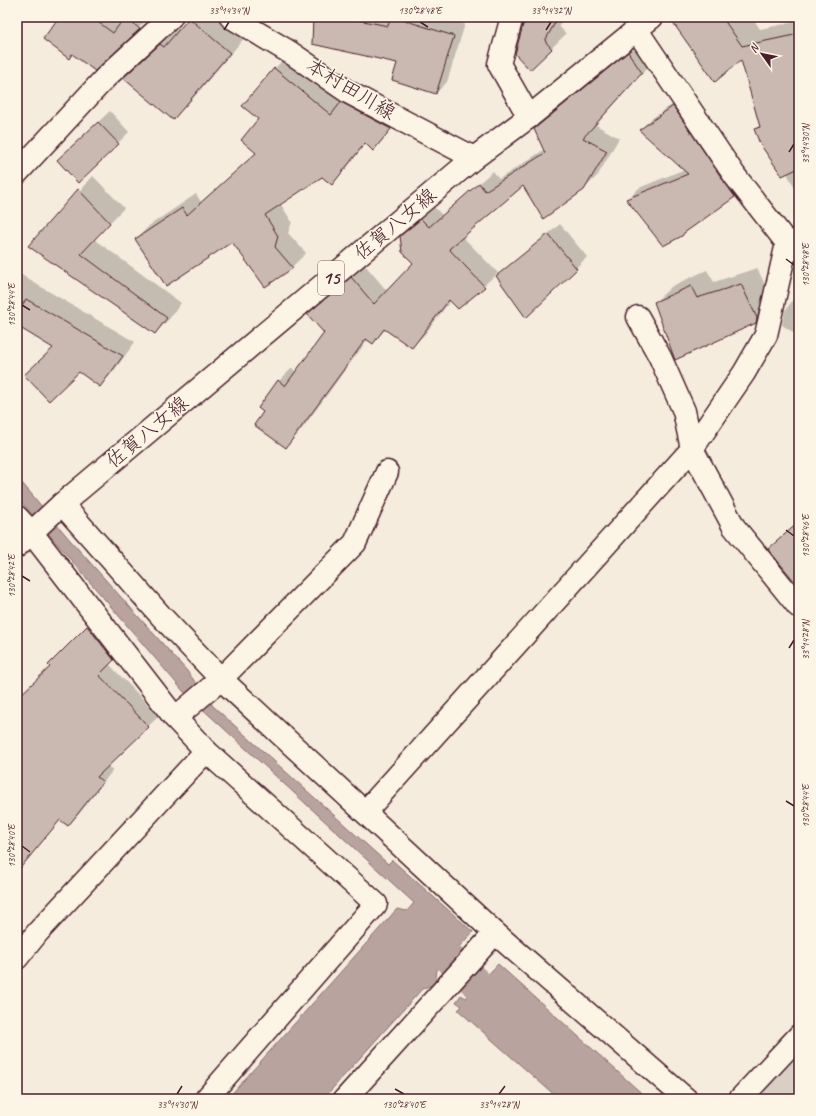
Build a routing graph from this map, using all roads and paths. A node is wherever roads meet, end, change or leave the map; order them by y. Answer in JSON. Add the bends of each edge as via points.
{"nodes":[{"id":1,"x":171,"y":17,"type":"edge"},
{"id":2,"x":231,"y":17,"type":"edge"},
{"id":3,"x":512,"y":17,"type":"edge"},
{"id":4,"x":644,"y":23,"type":"edge"},
{"id":5,"x":529,"y":117,"type":"junction"},
{"id":6,"x":474,"y":158,"type":"junction"},
{"id":7,"x":17,"y":173,"type":"edge"},
{"id":8,"x":795,"y":244,"type":"edge"},
{"id":9,"x":638,"y":317,"type":"dead end"},
{"id":10,"x":692,"y":449,"type":"junction"},
{"id":11,"x":387,"y":472,"type":"dead end"},
{"id":12,"x":62,"y":504,"type":"junction"},
{"id":13,"x":22,"y":532,"type":"edge"},
{"id":14,"x":798,"y":606,"type":"dead end"},
{"id":15,"x":221,"y":679,"type":"junction"},
{"id":16,"x":174,"y":718,"type":"junction"},
{"id":17,"x":206,"y":751,"type":"junction"},
{"id":18,"x":366,"y":812,"type":"junction"},
{"id":19,"x":495,"y":933,"type":"junction"},
{"id":20,"x":17,"y":958,"type":"edge"},
{"id":21,"x":799,"y":1036,"type":"edge"},
{"id":22,"x":206,"y":1099,"type":"edge"},
{"id":23,"x":345,"y":1099,"type":"edge"},
{"id":24,"x":686,"y":1099,"type":"edge"},
{"id":25,"x":740,"y":1099,"type":"edge"}],
"edges":[{"from":1,"to":7,"type":"street","via":[[106,77]]},
{"from":2,"to":6,"type":"street","name":"本村田川線","via":[[291,53],[348,92]]},
{"from":3,"to":5,"type":"street","via":[[499,64]]},
{"from":4,"to":5,"type":"street","name":"佐賀八女線","number":"15"},
{"from":4,"to":8,"type":"street","via":[[735,176]]},
{"from":5,"to":6,"type":"street","name":"佐賀八女線","number":"15"},
{"from":6,"to":12,"type":"street","name":"佐賀八女線","number":"15"},
{"from":8,"to":10,"type":"street","via":[[766,335],[744,373]]},
{"from":9,"to":10,"type":"street","via":[[660,357],[684,411]]},
{"from":10,"to":14,"type":"street","via":[[734,527]]},
{"from":10,"to":18,"type":"street"},
{"from":11,"to":15,"type":"street","via":[[355,543]]},
{"from":12,"to":13,"type":"street","name":"佐賀八女線","number":"15"},
{"from":12,"to":15,"type":"street"},
{"from":13,"to":16,"type":"street"},
{"from":15,"to":16,"type":"street"},
{"from":15,"to":18,"type":"street"},
{"from":16,"to":17,"type":"street"},
{"from":17,"to":20,"type":"street","via":[[43,926]]},
{"from":17,"to":22,"type":"street","via":[[376,904]]},
{"from":18,"to":19,"type":"street"},
{"from":19,"to":23,"type":"street"},
{"from":19,"to":24,"type":"street"},
{"from":21,"to":25,"type":"street"}]}
